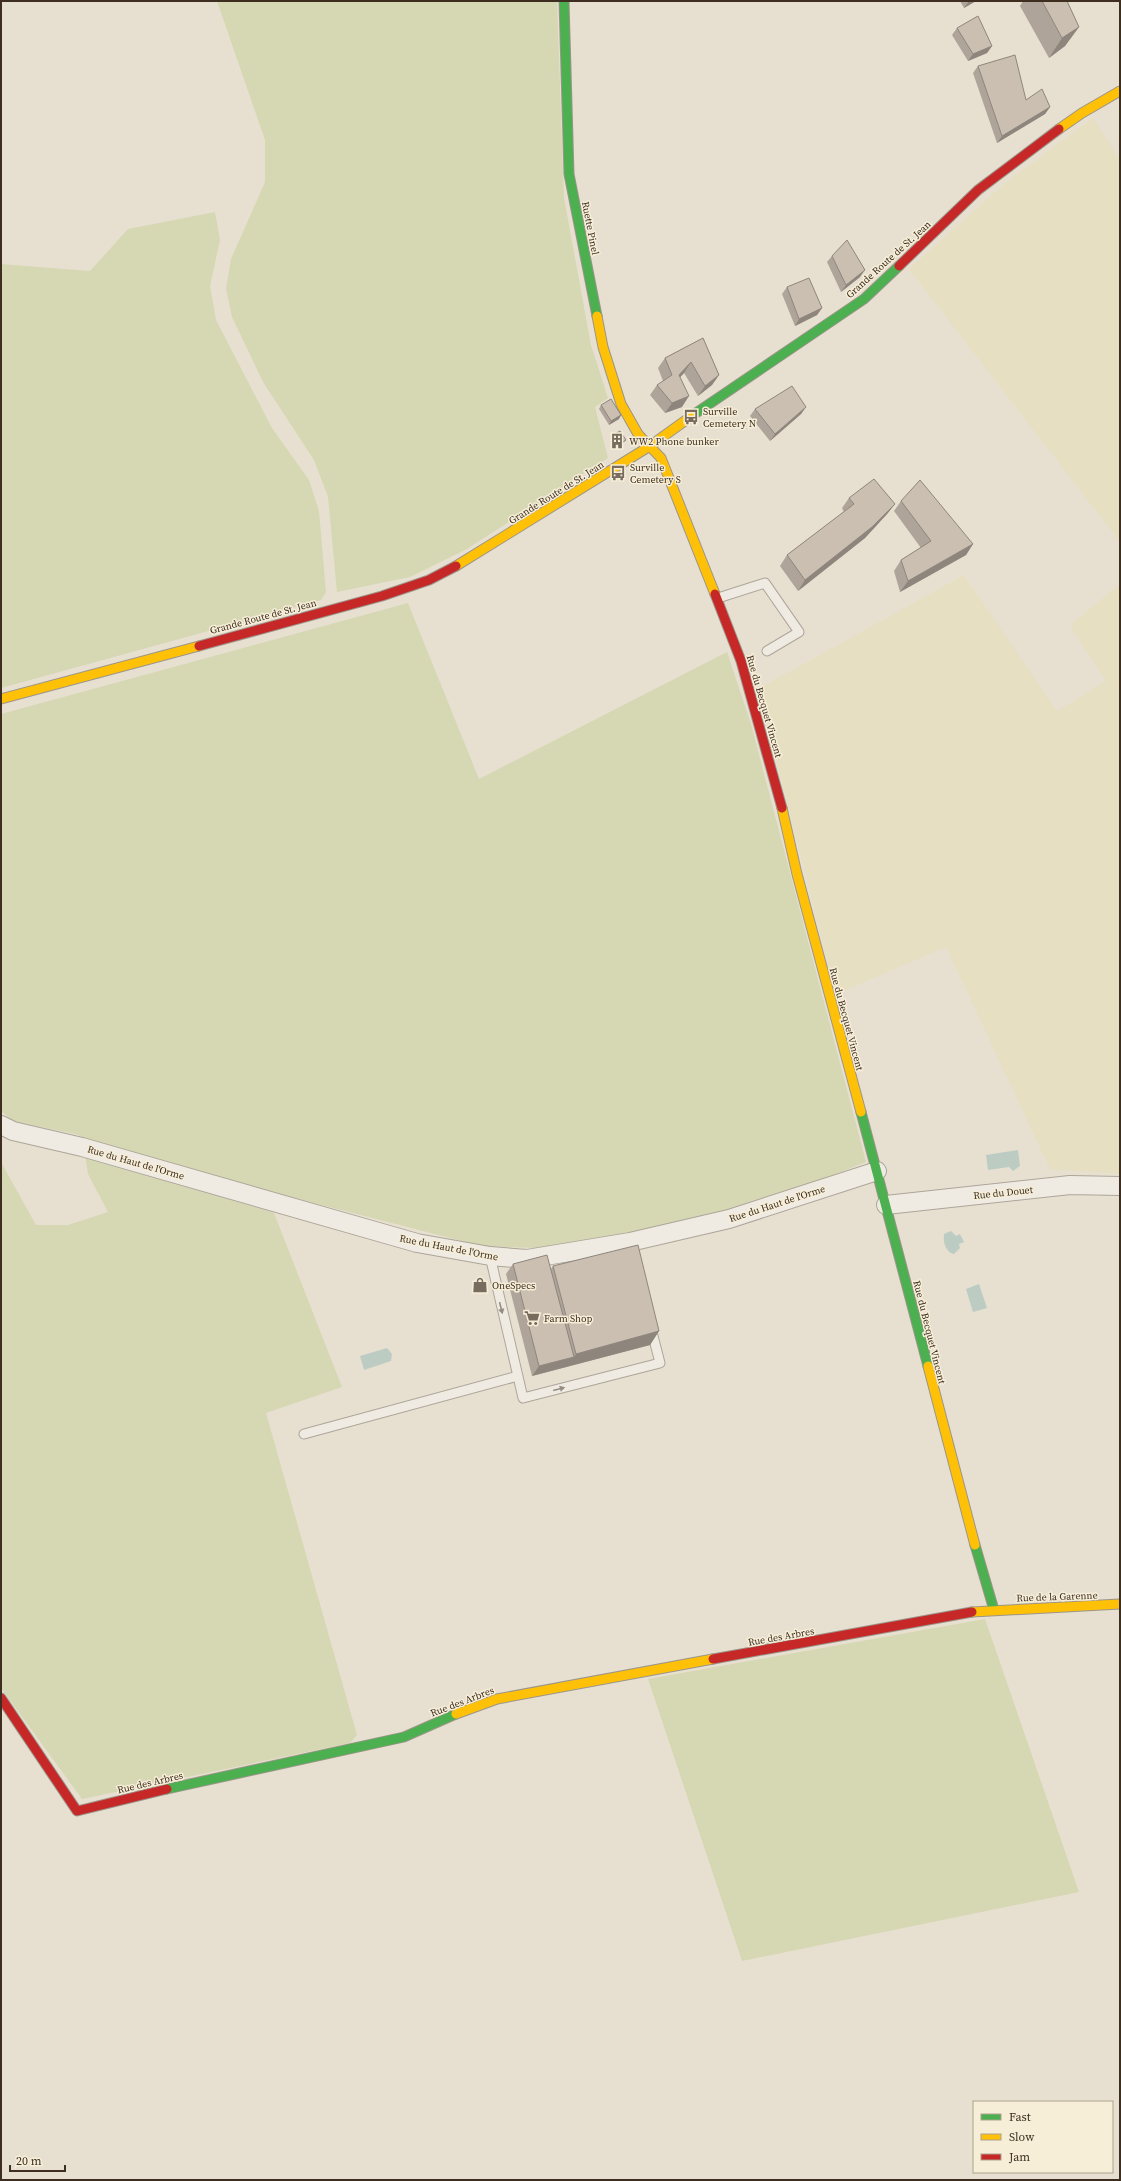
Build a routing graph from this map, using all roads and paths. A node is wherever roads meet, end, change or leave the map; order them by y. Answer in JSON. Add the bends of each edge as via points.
{"nodes":[{"id":1,"x":564,"y":1,"type":"edge"},
{"id":2,"x":1120,"y":91,"type":"edge"},
{"id":3,"x":650,"y":446,"type":"junction"},
{"id":4,"x":718,"y":598,"type":"junction"},
{"id":5,"x":767,"y":651,"type":"dead end"},
{"id":6,"x":1,"y":699,"type":"edge"},
{"id":7,"x":1,"y":1125,"type":"edge"},
{"id":8,"x":877,"y":1171,"type":"junction"},
{"id":9,"x":1120,"y":1186,"type":"edge"},
{"id":10,"x":886,"y":1205,"type":"junction"},
{"id":11,"x":490,"y":1256,"type":"junction"},
{"id":12,"x":648,"y":1317,"type":"edge"},
{"id":13,"x":518,"y":1376,"type":"junction"},
{"id":14,"x":304,"y":1434,"type":"dead end"},
{"id":15,"x":1120,"y":1604,"type":"edge"},
{"id":16,"x":994,"y":1610,"type":"junction"},
{"id":17,"x":3,"y":1706,"type":"edge"}],
"edges":[{"from":1,"to":3,"type":"street","name":"Ruette Pinel","via":[[569,174],[603,347],[621,404],[638,434]]},
{"from":2,"to":3,"type":"street","name":"Grande Route de St. Jean","via":[[1082,113],[1005,168],[864,299]]},
{"from":3,"to":4,"type":"street","name":"Rue du Becquet Vincent","via":[[661,458]]},
{"from":3,"to":6,"type":"street","name":"Grande Route de St. Jean","via":[[468,560],[429,580],[382,596]]},
{"from":4,"to":5,"type":"lane","via":[[764,583],[799,632]]},
{"from":4,"to":8,"type":"street","name":"Rue du Becquet Vincent","via":[[742,661],[758,717],[797,874]]},
{"from":7,"to":11,"type":"street","name":"Rue du Haut de l'Orme","via":[[13,1131],[82,1147],[417,1243]]},
{"from":8,"to":10,"type":"street","name":"Rue du Becquet Vincent"},
{"from":8,"to":11,"type":"street","name":"Rue du Haut de l'Orme","via":[[729,1219],[631,1246],[527,1259]]},
{"from":9,"to":10,"type":"street","name":"Rue du Douet","via":[[1070,1185]]},
{"from":10,"to":16,"type":"street","name":"Rue du Becquet Vincent","via":[[970,1529]]},
{"from":11,"to":13,"type":"lane","one_way":true},
{"from":13,"to":12,"type":"lane","one_way":true,"via":[[523,1398],[660,1362]]},
{"from":13,"to":14,"type":"lane"},
{"from":15,"to":16,"type":"street","name":"Rue de la Garenne","via":[[1090,1608]]},
{"from":16,"to":17,"type":"street","name":"Rue des Arbres","via":[[497,1699],[404,1737],[77,1811]]}]}
